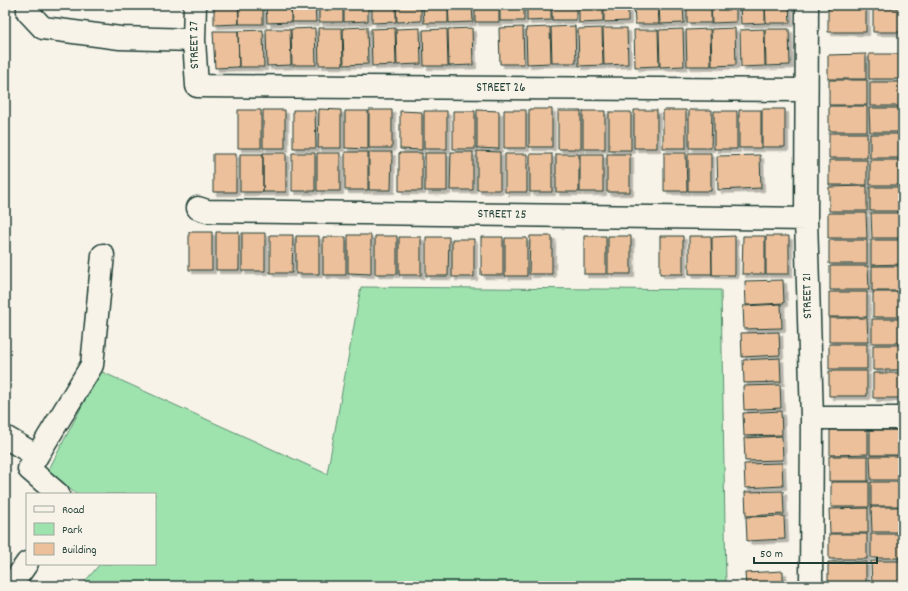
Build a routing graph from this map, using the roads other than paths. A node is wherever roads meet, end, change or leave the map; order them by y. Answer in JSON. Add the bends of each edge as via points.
{"nodes":[{"id":1,"x":28,"y":5,"type":"edge"},
{"id":2,"x":195,"y":5,"type":"edge"},
{"id":3,"x":807,"y":5,"type":"edge"},
{"id":4,"x":194,"y":40,"type":"junction"},
{"id":5,"x":197,"y":86,"type":"joint"},
{"id":6,"x":806,"y":90,"type":"junction"},
{"id":7,"x":198,"y":208,"type":"dead end"},
{"id":8,"x":806,"y":219,"type":"junction"},
{"id":9,"x":103,"y":255,"type":"dead end"},
{"id":10,"x":812,"y":418,"type":"junction"},
{"id":11,"x":903,"y":418,"type":"edge"},
{"id":12,"x":5,"y":437,"type":"edge"},
{"id":13,"x":37,"y":456,"type":"junction"},
{"id":14,"x":57,"y":493,"type":"edge"},
{"id":15,"x":26,"y":564,"type":"edge"},
{"id":16,"x":11,"y":586,"type":"edge"},
{"id":17,"x":811,"y":586,"type":"edge"}],
"edges":[{"from":1,"to":4,"type":"street","via":[[28,12],[43,28],[120,38]]},
{"from":2,"to":4,"type":"street","name":"STREET 27"},
{"from":3,"to":6,"type":"street","name":"STREET 21"},
{"from":4,"to":5,"type":"street","name":"STREET 27"},
{"from":5,"to":6,"type":"street","name":"STREET 26"},
{"from":6,"to":8,"type":"street","name":"STREET 21"},
{"from":7,"to":8,"type":"street","name":"STREET 25","via":[[207,211]]},
{"from":8,"to":10,"type":"street","name":"STREET 21"},
{"from":9,"to":13,"type":"street","via":[[92,365]]},
{"from":10,"to":11,"type":"street"},
{"from":10,"to":17,"type":"street","name":"STREET 21"},
{"from":12,"to":13,"type":"street"},
{"from":13,"to":14,"type":"street","via":[[29,469]]},
{"from":15,"to":16,"type":"street"}]}
